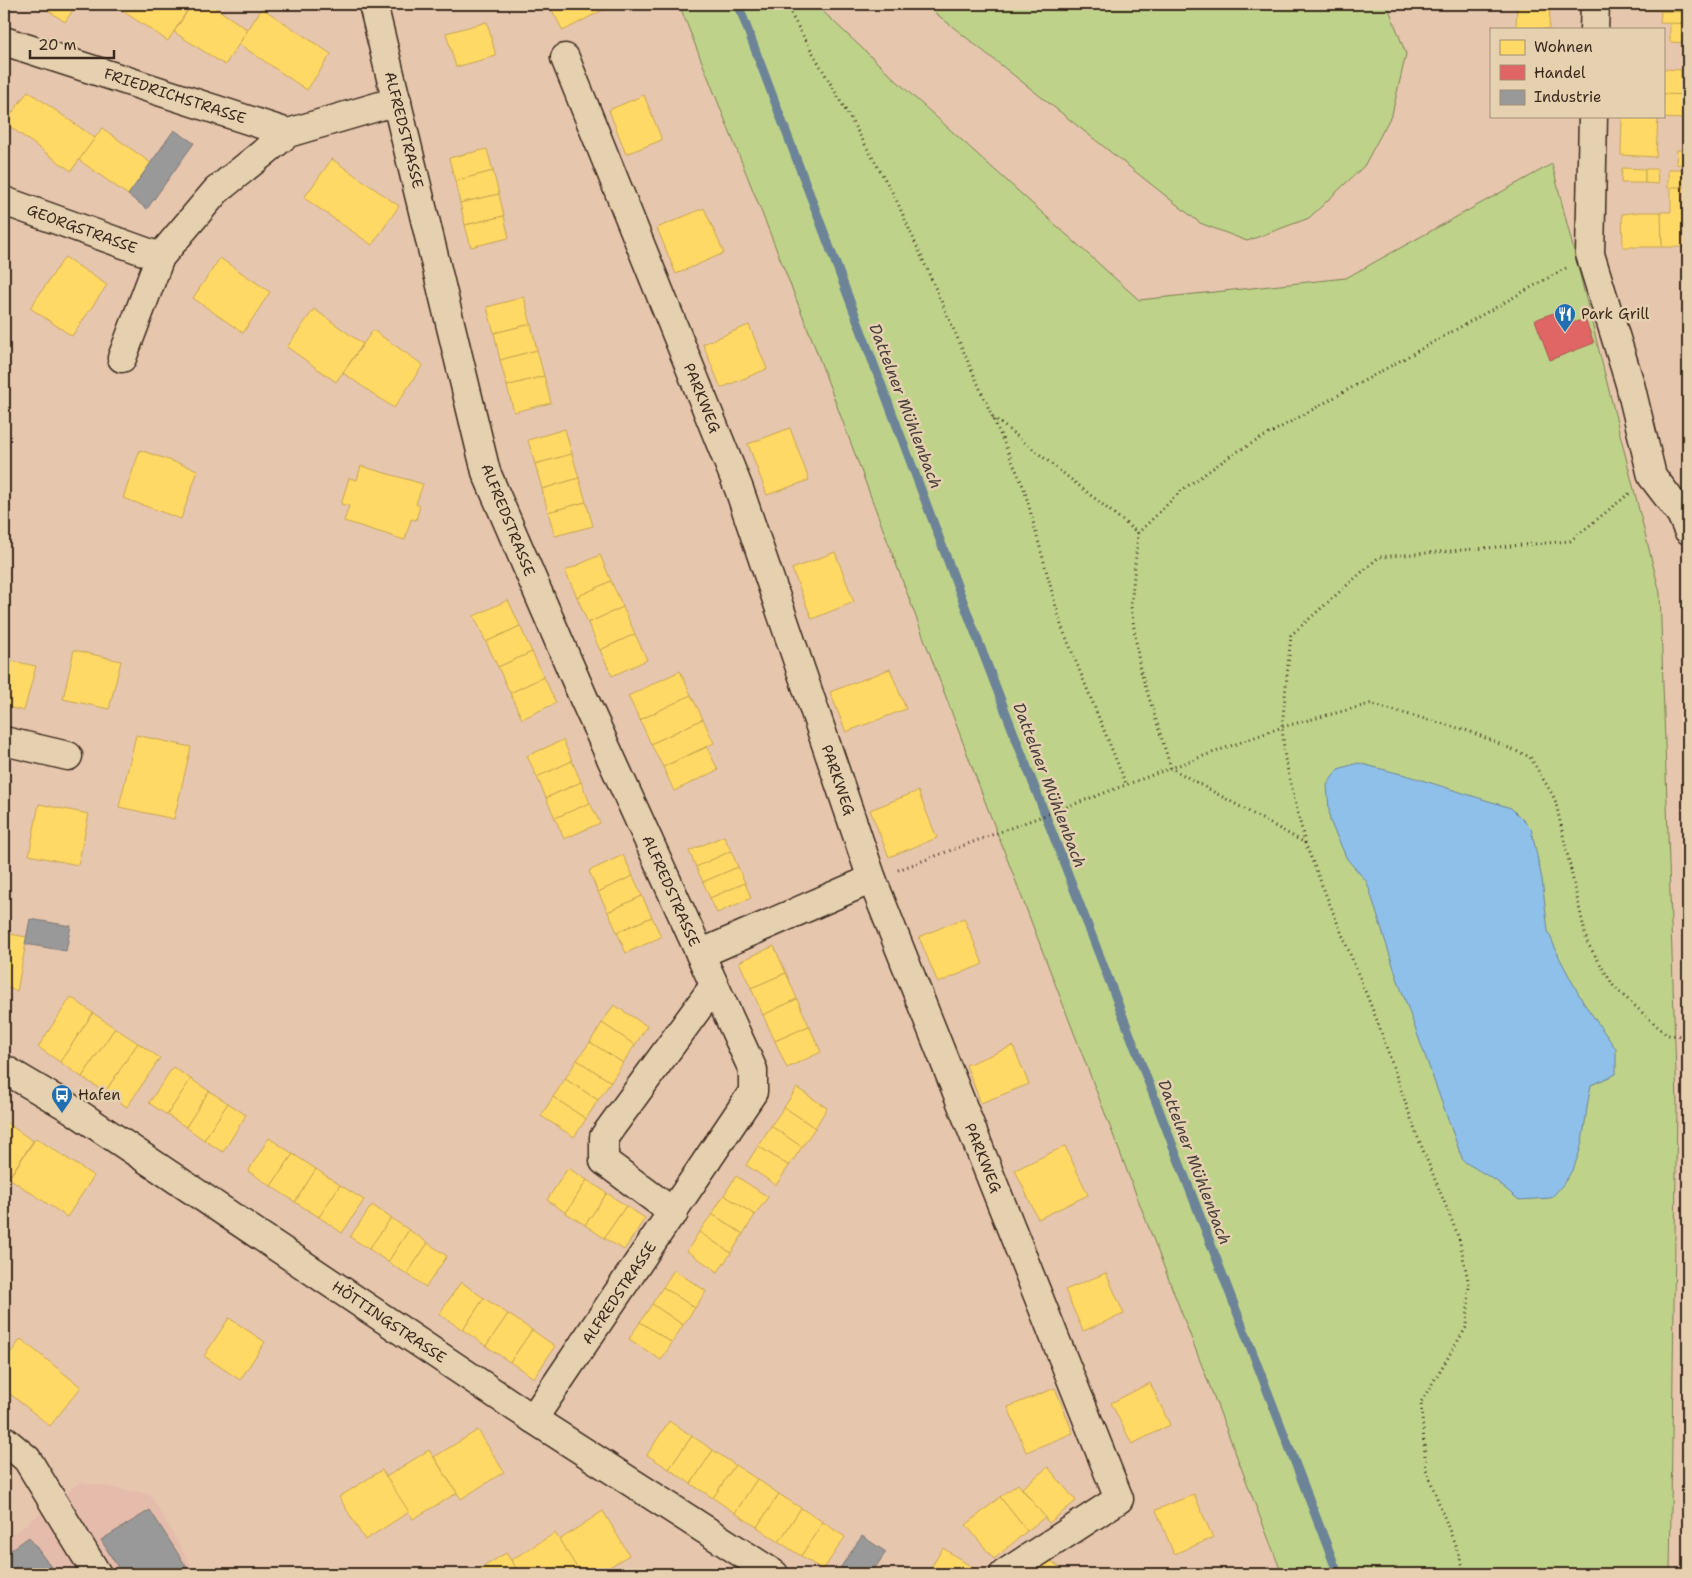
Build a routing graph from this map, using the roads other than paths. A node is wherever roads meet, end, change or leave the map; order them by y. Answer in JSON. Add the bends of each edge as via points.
{"nodes":[{"id":1,"x":373,"y":4,"type":"edge"},
{"id":2,"x":1595,"y":4,"type":"edge"},
{"id":3,"x":1594,"y":28,"type":"edge"},
{"id":4,"x":4,"y":41,"type":"edge"},
{"id":5,"x":565,"y":58,"type":"dead end"},
{"id":6,"x":397,"y":101,"type":"junction"},
{"id":7,"x":1593,"y":118,"type":"edge"},
{"id":8,"x":288,"y":133,"type":"junction"},
{"id":9,"x":4,"y":202,"type":"edge"},
{"id":10,"x":160,"y":257,"type":"junction"},
{"id":11,"x":122,"y":358,"type":"dead end"},
{"id":12,"x":1686,"y":519,"type":"edge"},
{"id":13,"x":4,"y":741,"type":"edge"},
{"id":14,"x":68,"y":756,"type":"dead end"},
{"id":15,"x":872,"y":879,"type":"junction"},
{"id":16,"x":700,"y":954,"type":"junction"},
{"id":17,"x":714,"y":986,"type":"junction"},
{"id":18,"x":4,"y":1069,"type":"edge"},
{"id":19,"x":674,"y":1212,"type":"junction"},
{"id":20,"x":533,"y":1419,"type":"junction"},
{"id":21,"x":4,"y":1440,"type":"edge"},
{"id":22,"x":97,"y":1574,"type":"edge"},
{"id":23,"x":774,"y":1574,"type":"edge"},
{"id":24,"x":1004,"y":1574,"type":"edge"}],
"edges":[{"from":1,"to":6,"type":"street","name":"ALFREDSTRASSE"},
{"from":2,"to":3,"type":"street"},
{"from":4,"to":8,"type":"street","name":"FRIEDRICHSTRASSE"},
{"from":5,"to":15,"type":"street","name":"PARKWEG","via":[[739,489]]},
{"from":6,"to":8,"type":"street"},
{"from":6,"to":16,"type":"street","name":"ALFREDSTRASSE","via":[[486,472],[588,708]]},
{"from":7,"to":12,"type":"street","via":[[1590,254],[1630,384],[1652,476]]},
{"from":8,"to":10,"type":"street","via":[[216,191]]},
{"from":9,"to":10,"type":"street","name":"GEORGSTRASSE"},
{"from":10,"to":11,"type":"street"},
{"from":13,"to":14,"type":"street"},
{"from":15,"to":16,"type":"street","name":"ALFREDSTRASSE"},
{"from":15,"to":24,"type":"street","name":"PARKWEG","via":[[1120,1499]]},
{"from":16,"to":17,"type":"street","name":"ALFREDSTRASSE"},
{"from":17,"to":19,"type":"street","name":"ALFREDSTRASSE","via":[[753,1070],[753,1092]]},
{"from":17,"to":19,"type":"street","via":[[604,1138],[604,1161]]},
{"from":18,"to":20,"type":"street","name":"HÖTTINGSTRASSE","via":[[70,1108]]},
{"from":19,"to":20,"type":"street","name":"ALFREDSTRASSE"},
{"from":20,"to":23,"type":"street","name":"HÖTTINGSTRASSE"},
{"from":21,"to":22,"type":"street","via":[[27,1459]]}]}
